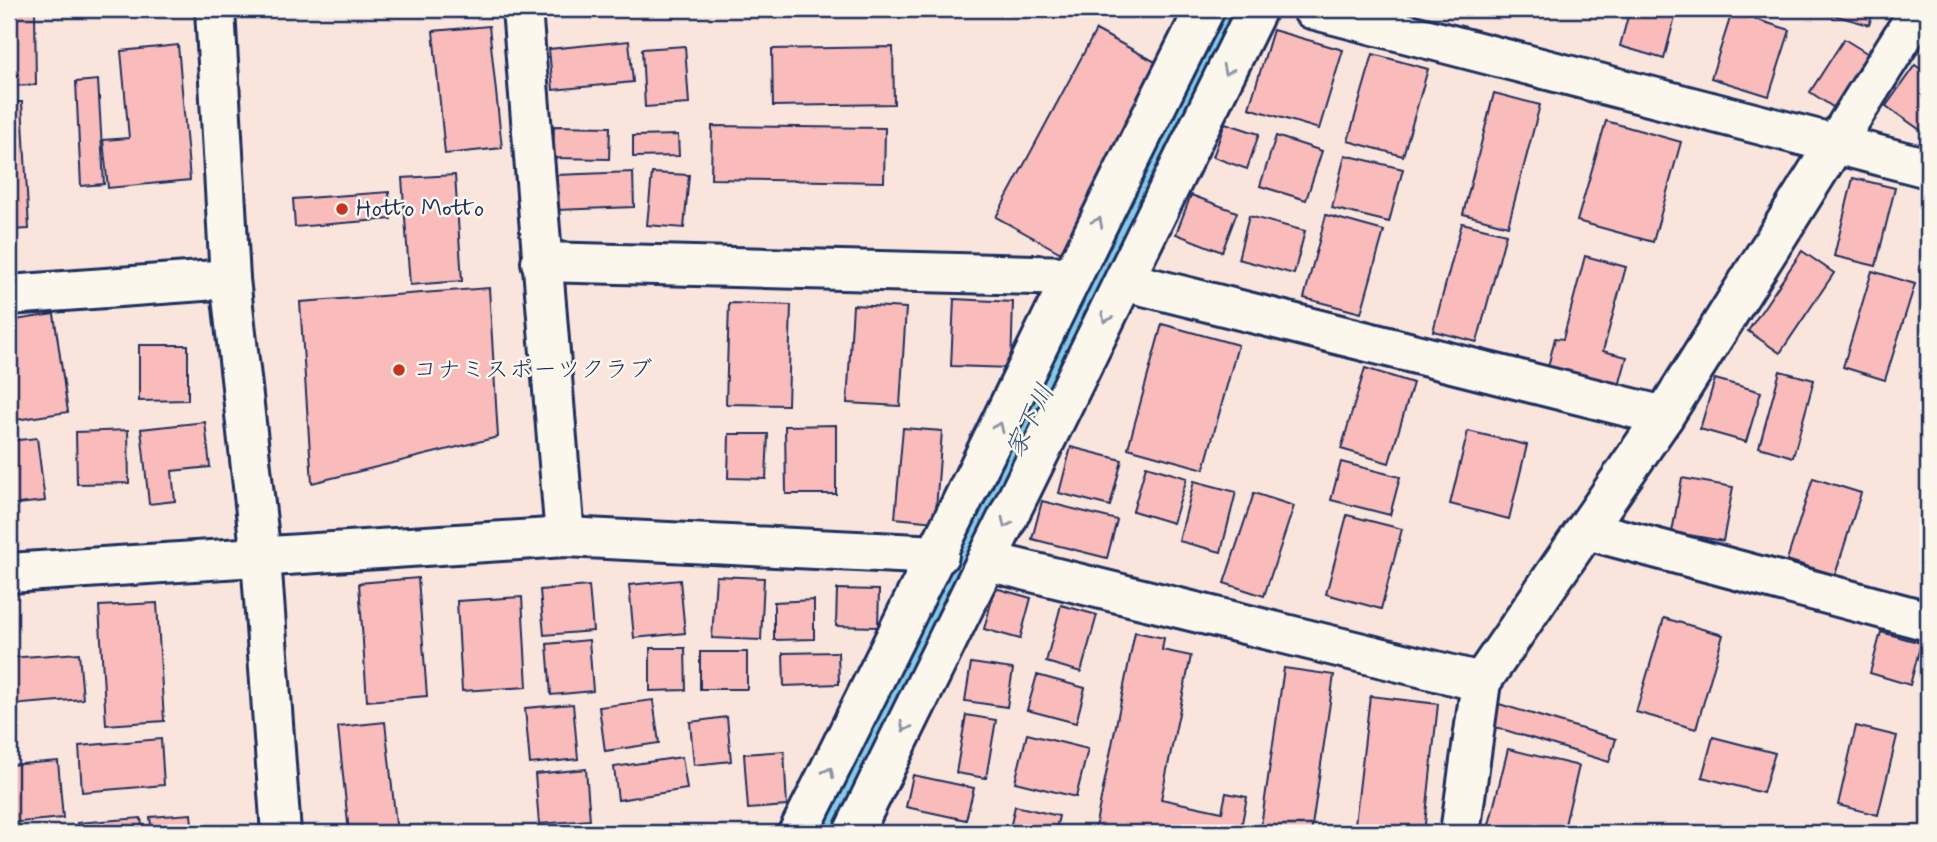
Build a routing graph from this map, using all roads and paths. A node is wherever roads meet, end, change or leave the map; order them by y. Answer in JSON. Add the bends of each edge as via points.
{"nodes":[{"id":1,"x":215,"y":9,"type":"edge"},
{"id":2,"x":522,"y":9,"type":"edge"},
{"id":3,"x":1205,"y":9,"type":"edge"},
{"id":4,"x":1257,"y":9,"type":"edge"},
{"id":5,"x":1312,"y":9,"type":"edge"},
{"id":6,"x":1920,"y":9,"type":"edge"},
{"id":7,"x":1834,"y":144,"type":"junction"},
{"id":8,"x":1928,"y":168,"type":"edge"},
{"id":9,"x":541,"y":262,"type":"junction"},
{"id":10,"x":1070,"y":276,"type":"junction"},
{"id":11,"x":230,"y":279,"type":"junction"},
{"id":12,"x":1124,"y":281,"type":"junction"},
{"id":13,"x":9,"y":295,"type":"edge"},
{"id":14,"x":1664,"y":416,"type":"junction"},
{"id":15,"x":1587,"y":530,"type":"junction"},
{"id":16,"x":565,"y":537,"type":"junction"},
{"id":17,"x":939,"y":555,"type":"junction"},
{"id":18,"x":261,"y":558,"type":"junction"},
{"id":19,"x":987,"y":561,"type":"junction"},
{"id":20,"x":9,"y":573,"type":"edge"},
{"id":21,"x":1928,"y":621,"type":"edge"},
{"id":22,"x":1480,"y":682,"type":"junction"},
{"id":23,"x":281,"y":833,"type":"edge"},
{"id":24,"x":798,"y":833,"type":"edge"},
{"id":25,"x":853,"y":833,"type":"edge"},
{"id":26,"x":1460,"y":833,"type":"edge"}],
"edges":[{"from":1,"to":11,"type":"street"},
{"from":2,"to":9,"type":"street"},
{"from":10,"to":3,"type":"street","one_way":true},
{"from":4,"to":12,"type":"street","one_way":true},
{"from":5,"to":7,"type":"street"},
{"from":6,"to":7,"type":"street"},
{"from":7,"to":8,"type":"street"},
{"from":7,"to":14,"type":"street"},
{"from":9,"to":10,"type":"street"},
{"from":9,"to":16,"type":"street"},
{"from":17,"to":10,"type":"street","one_way":true},
{"from":11,"to":13,"type":"street"},
{"from":11,"to":18,"type":"street"},
{"from":12,"to":14,"type":"street"},
{"from":12,"to":19,"type":"street","one_way":true},
{"from":14,"to":15,"type":"street"},
{"from":15,"to":21,"type":"street"},
{"from":15,"to":22,"type":"street"},
{"from":16,"to":17,"type":"street"},
{"from":16,"to":18,"type":"street"},
{"from":24,"to":17,"type":"street","one_way":true},
{"from":18,"to":20,"type":"street"},
{"from":18,"to":23,"type":"street"},
{"from":19,"to":22,"type":"street"},
{"from":19,"to":25,"type":"street","one_way":true},
{"from":22,"to":26,"type":"street"}]}
